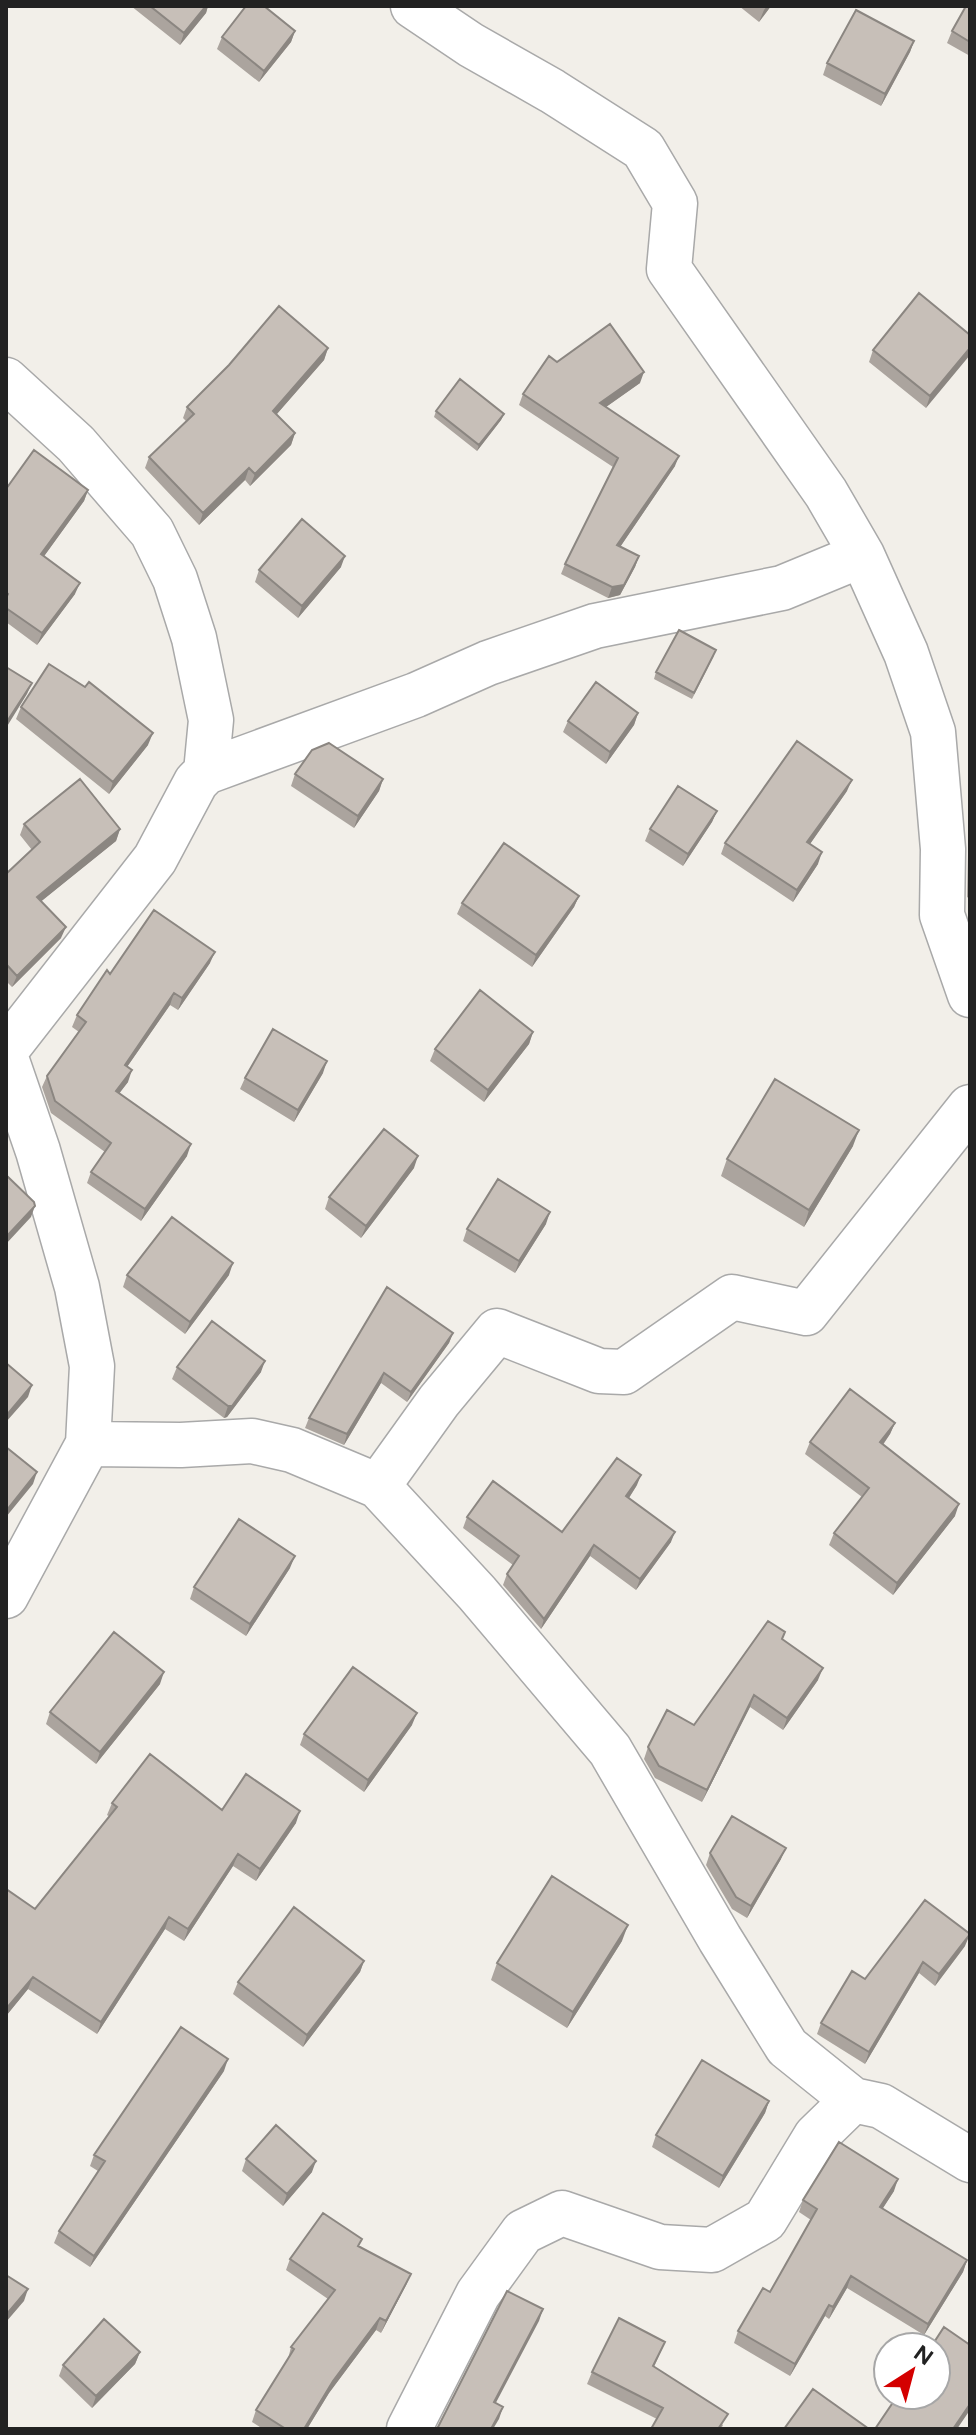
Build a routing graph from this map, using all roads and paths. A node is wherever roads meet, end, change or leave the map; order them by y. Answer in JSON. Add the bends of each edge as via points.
{"nodes":[{"id":1,"x":413,"y":6,"type":"edge"},
{"id":2,"x":6,"y":380,"type":"edge"},
{"id":3,"x":862,"y":555,"type":"junction"},
{"id":4,"x":206,"y":772,"type":"junction"},
{"id":5,"x":970,"y":995,"type":"edge"},
{"id":6,"x":6,"y":1050,"type":"edge"},
{"id":7,"x":6,"y":1058,"type":"edge"},
{"id":8,"x":970,"y":1107,"type":"edge"},
{"id":9,"x":88,"y":1444,"type":"junction"},
{"id":10,"x":378,"y":1486,"type":"junction"},
{"id":11,"x":6,"y":1596,"type":"edge"},
{"id":12,"x":853,"y":2100,"type":"junction"},
{"id":13,"x":970,"y":2160,"type":"edge"},
{"id":14,"x":409,"y":2429,"type":"edge"}],
"edges":[{"from":1,"to":3,"type":"street","via":[[643,149],[675,203],[669,269],[826,493]]},
{"from":2,"to":4,"type":"street","via":[[76,444],[152,532],[175,579],[194,638],[211,720]]},
{"from":3,"to":4,"type":"street","via":[[782,588],[595,626]]},
{"from":3,"to":5,"type":"street","via":[[906,653],[933,732],[943,849],[942,915]]},
{"from":4,"to":6,"type":"street","via":[[155,859]]},
{"from":7,"to":9,"type":"street","via":[[77,1287],[92,1366]]},
{"from":8,"to":10,"type":"street","via":[[806,1313],[732,1297],[624,1372],[599,1371],[497,1331]]},
{"from":9,"to":10,"type":"street","via":[[252,1441],[292,1450]]},
{"from":9,"to":11,"type":"street"},
{"from":10,"to":12,"type":"street","via":[[610,1750],[787,2047]]},
{"from":12,"to":13,"type":"street","via":[[881,2106]]},
{"from":12,"to":14,"type":"street","via":[[816,2136],[765,2220],[712,2250],[660,2247],[562,2213],[523,2232],[478,2294]]}]}
